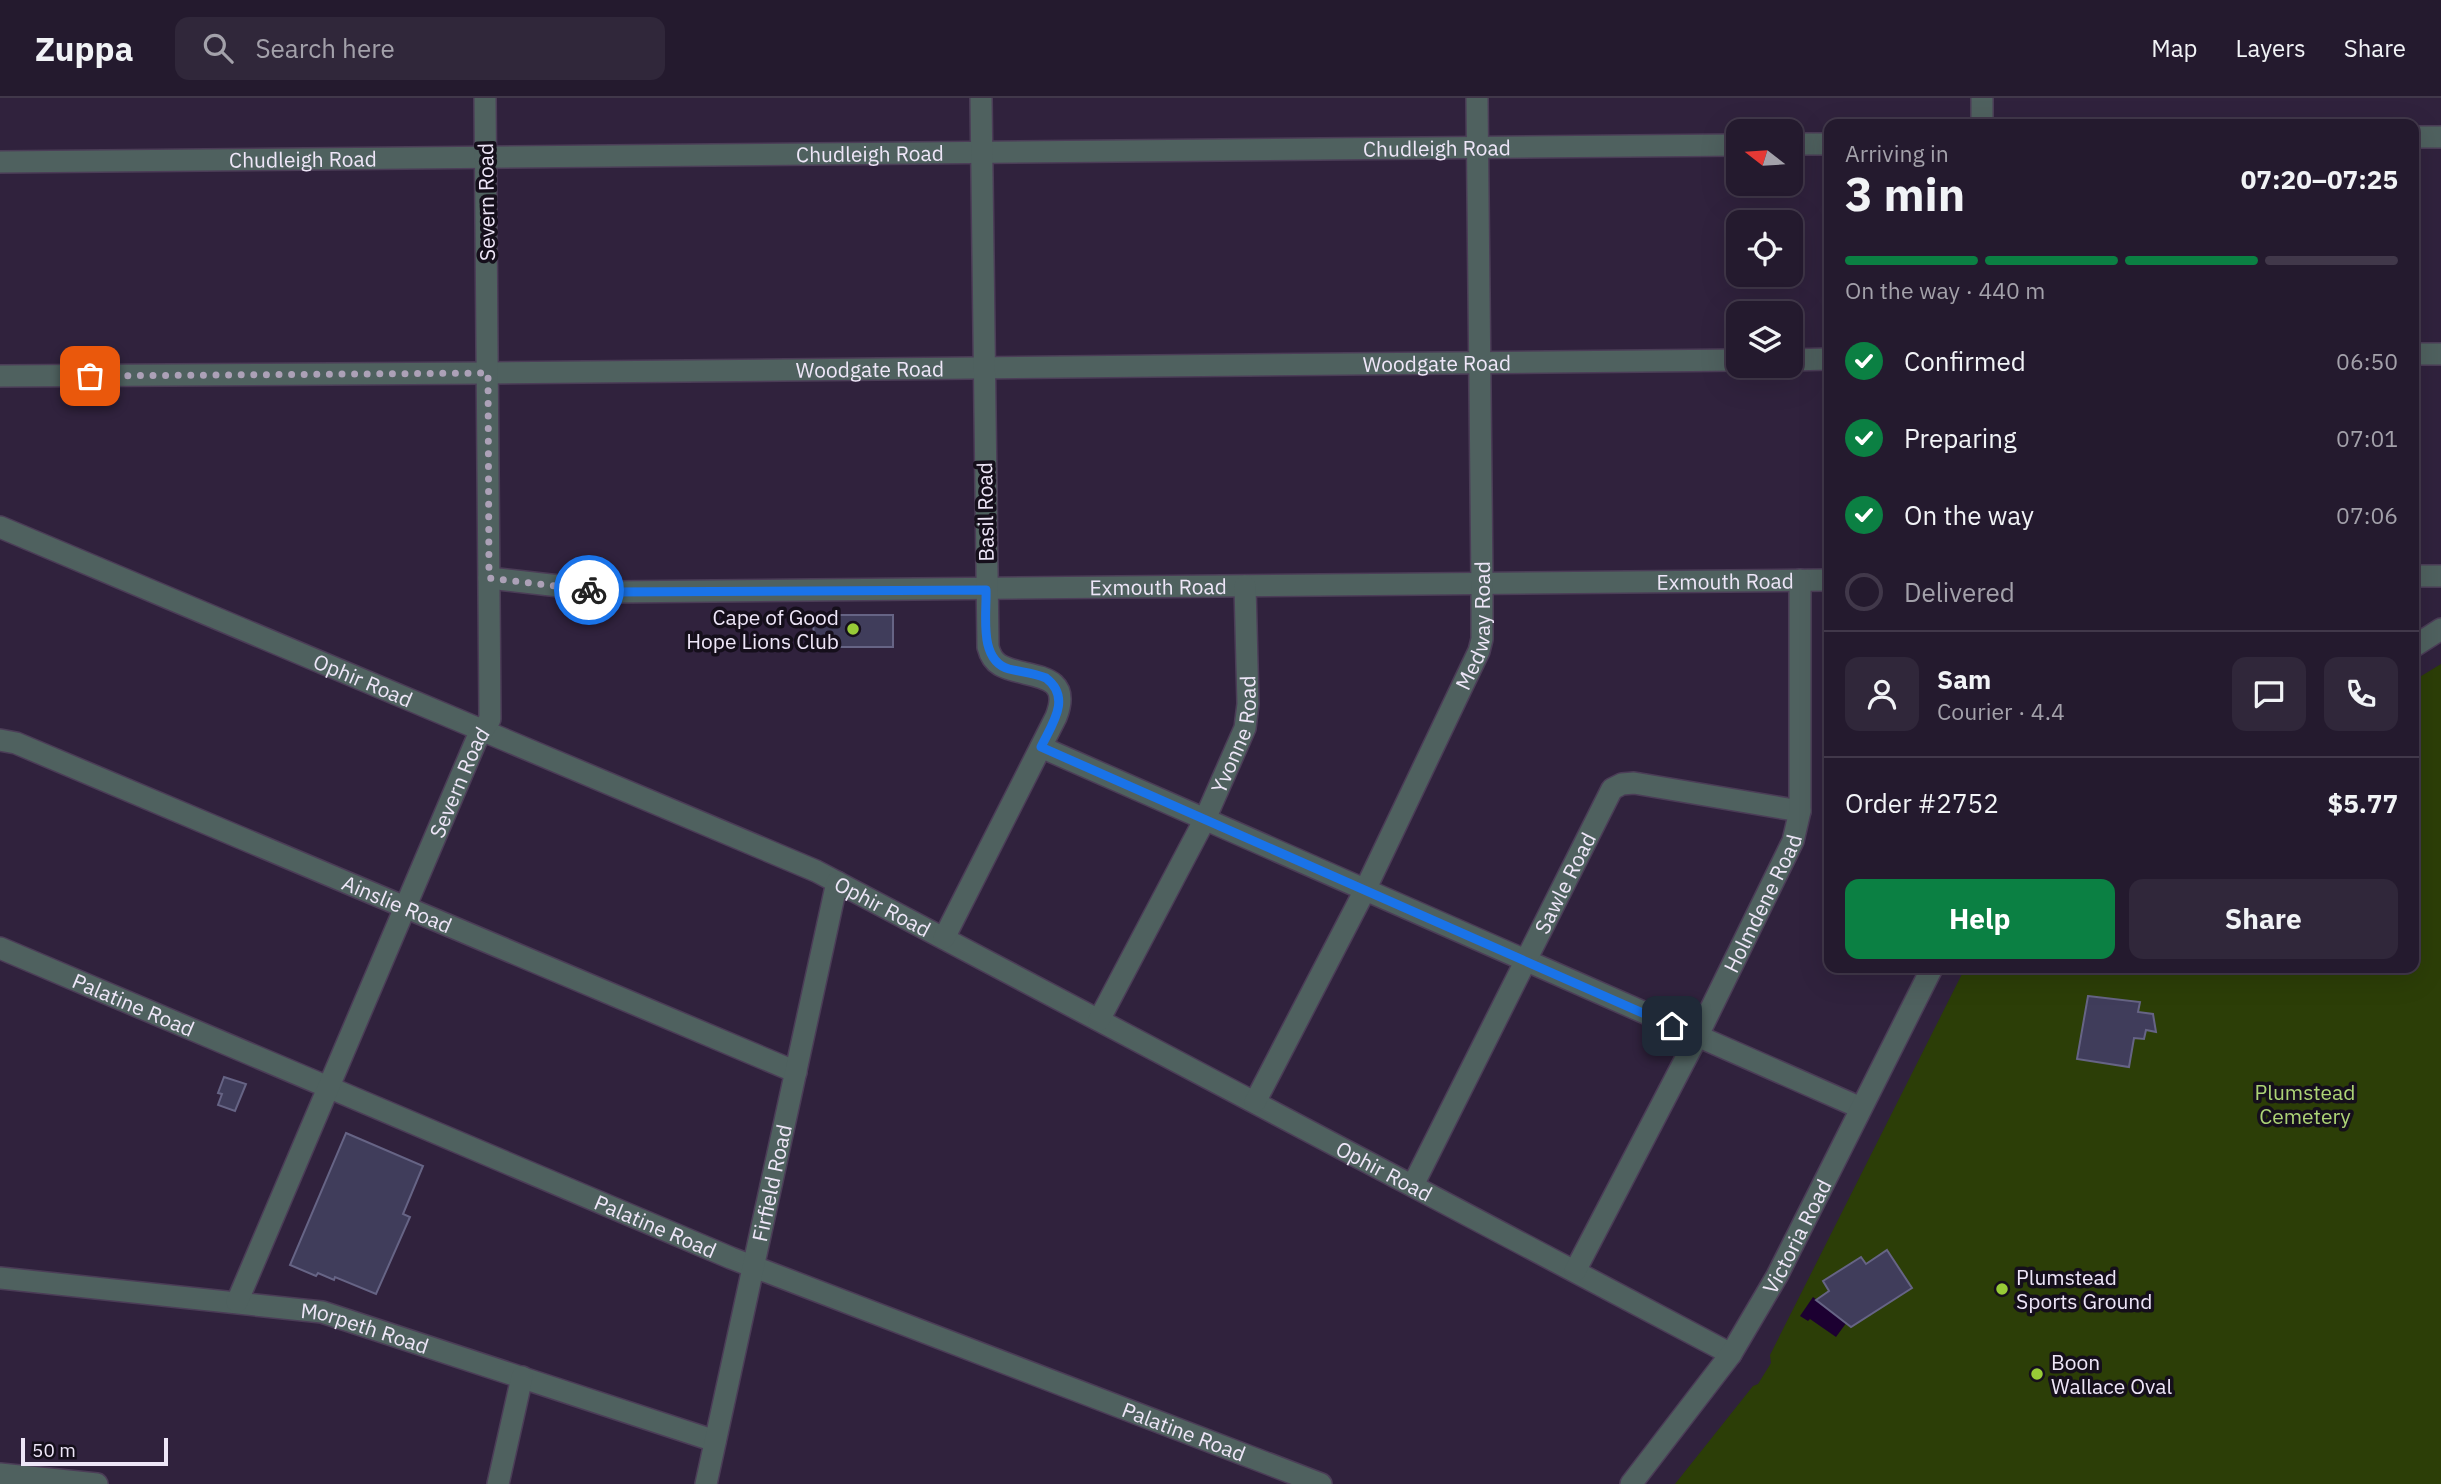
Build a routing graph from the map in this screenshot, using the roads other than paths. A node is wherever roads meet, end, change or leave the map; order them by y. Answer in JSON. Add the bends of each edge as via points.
{"nodes":[{"id":1,"x":485,"y":98,"type":"edge"},
{"id":2,"x":981,"y":98,"type":"edge"},
{"id":3,"x":1478,"y":98,"type":"edge"},
{"id":4,"x":1982,"y":98,"type":"edge"},
{"id":5,"x":1982,"y":119,"type":"edge"},
{"id":6,"x":2419,"y":137,"type":"edge"},
{"id":7,"x":2441,"y":137,"type":"edge"},
{"id":8,"x":1803,"y":144,"type":"edge"},
{"id":9,"x":1824,"y":144,"type":"edge"},
{"id":10,"x":1726,"y":145,"type":"edge"},
{"id":11,"x":1478,"y":147,"type":"junction"},
{"id":12,"x":982,"y":153,"type":"junction"},
{"id":13,"x":486,"y":157,"type":"junction"},
{"id":14,"x":0,"y":162,"type":"edge"},
{"id":15,"x":2441,"y":354,"type":"edge"},
{"id":16,"x":2419,"y":355,"type":"edge"},
{"id":17,"x":1824,"y":359,"type":"edge"},
{"id":18,"x":1726,"y":360,"type":"edge"},
{"id":19,"x":1803,"y":360,"type":"edge"},
{"id":20,"x":1480,"y":361,"type":"junction"},
{"id":21,"x":984,"y":368,"type":"junction"},
{"id":22,"x":488,"y":373,"type":"junction"},
{"id":23,"x":0,"y":376,"type":"edge"},
{"id":24,"x":0,"y":527,"type":"edge"},
{"id":25,"x":2419,"y":576,"type":"edge"},
{"id":26,"x":2441,"y":576,"type":"edge"},
{"id":27,"x":489,"y":578,"type":"junction"},
{"id":28,"x":1800,"y":580,"type":"junction"},
{"id":29,"x":1824,"y":580,"type":"edge"},
{"id":30,"x":1482,"y":584,"type":"junction"},
{"id":31,"x":1245,"y":586,"type":"junction"},
{"id":32,"x":986,"y":590,"type":"junction"},
{"id":33,"x":2441,"y":629,"type":"edge"},
{"id":34,"x":2419,"y":643,"type":"edge"},
{"id":35,"x":482,"y":730,"type":"junction"},
{"id":36,"x":0,"y":740,"type":"edge"},
{"id":37,"x":1041,"y":747,"type":"junction"},
{"id":38,"x":1800,"y":811,"type":"junction"},
{"id":39,"x":1205,"y":820,"type":"junction"},
{"id":40,"x":837,"y":882,"type":"junction"},
{"id":41,"x":1365,"y":890,"type":"junction"},
{"id":42,"x":406,"y":908,"type":"junction"},
{"id":43,"x":944,"y":938,"type":"junction"},
{"id":44,"x":0,"y":948,"type":"edge"},
{"id":45,"x":1526,"y":960,"type":"junction"},
{"id":46,"x":1929,"y":973,"type":"edge"},
{"id":47,"x":1099,"y":1020,"type":"junction"},
{"id":48,"x":1697,"y":1037,"type":"junction"},
{"id":49,"x":796,"y":1072,"type":"junction"},
{"id":50,"x":330,"y":1086,"type":"junction"},
{"id":51,"x":1255,"y":1102,"type":"junction"},
{"id":52,"x":1861,"y":1108,"type":"junction"},
{"id":53,"x":1413,"y":1185,"type":"junction"},
{"id":54,"x":753,"y":1266,"type":"junction"},
{"id":55,"x":1575,"y":1271,"type":"junction"},
{"id":56,"x":0,"y":1278,"type":"edge"},
{"id":57,"x":237,"y":1302,"type":"junction"},
{"id":58,"x":1731,"y":1354,"type":"junction"},
{"id":59,"x":522,"y":1377,"type":"junction"},
{"id":60,"x":715,"y":1441,"type":"junction"},
{"id":61,"x":0,"y":1474,"type":"edge"},
{"id":62,"x":97,"y":1484,"type":"edge"},
{"id":63,"x":498,"y":1484,"type":"edge"},
{"id":64,"x":706,"y":1484,"type":"edge"},
{"id":65,"x":1321,"y":1484,"type":"edge"},
{"id":66,"x":1631,"y":1484,"type":"edge"}],
"edges":[{"from":1,"to":13,"type":"street","name":"Severn Road"},
{"from":2,"to":12,"type":"street","name":"Basil Road"},
{"from":3,"to":11,"type":"street","name":"Medway Road"},
{"from":4,"to":5,"type":"street"},
{"from":6,"to":7,"type":"street"},
{"from":8,"to":9,"type":"street"},
{"from":10,"to":11,"type":"street","name":"Chudleigh Road"},
{"from":11,"to":12,"type":"street","name":"Chudleigh Road"},
{"from":11,"to":20,"type":"street","name":"Medway Road"},
{"from":12,"to":13,"type":"street","name":"Chudleigh Road"},
{"from":12,"to":21,"type":"street","name":"Basil Road"},
{"from":13,"to":14,"type":"street","name":"Chudleigh Road"},
{"from":13,"to":22,"type":"street","name":"Severn Road"},
{"from":15,"to":16,"type":"street"},
{"from":17,"to":19,"type":"street"},
{"from":18,"to":20,"type":"street","name":"Woodgate Road"},
{"from":20,"to":21,"type":"street","name":"Woodgate Road"},
{"from":20,"to":30,"type":"street","name":"Medway Road"},
{"from":21,"to":22,"type":"street","name":"Woodgate Road"},
{"from":21,"to":32,"type":"street","name":"Basil Road"},
{"from":22,"to":23,"type":"street","name":"Woodgate Road"},
{"from":22,"to":27,"type":"street","name":"Severn Road"},
{"from":24,"to":35,"type":"street","name":"Ophir Road"},
{"from":25,"to":26,"type":"street"},
{"from":27,"to":32,"type":"street","name":"Exmouth Road","via":[[612,592]]},
{"from":27,"to":35,"type":"street","name":"Severn Road","via":[[490,719]]},
{"from":28,"to":29,"type":"street","name":"Exmouth Road"},
{"from":28,"to":30,"type":"street","name":"Exmouth Road"},
{"from":28,"to":38,"type":"street","name":"Holmdene Road"},
{"from":30,"to":31,"type":"street","name":"Exmouth Road"},
{"from":30,"to":41,"type":"street","name":"Medway Road","via":[[1482,639],[1476,661]]},
{"from":31,"to":32,"type":"street","name":"Exmouth Road"},
{"from":31,"to":39,"type":"street","name":"Yvonne Road","via":[[1247,716]]},
{"from":32,"to":37,"type":"street","name":"Basil Road","via":[[988,647],[993,659],[1002,667],[1046,678],[1059,695],[1059,710]]},
{"from":33,"to":34,"type":"street"},
{"from":35,"to":40,"type":"street","name":"Ophir Road"},
{"from":35,"to":42,"type":"street","name":"Severn Road"},
{"from":36,"to":42,"type":"street","name":"Ainslie Road"},
{"from":37,"to":39,"type":"street"},
{"from":37,"to":43,"type":"street","name":"Basil Road"},
{"from":38,"to":45,"type":"street","name":"Sawle Road","via":[[1634,783],[1617,786]]},
{"from":38,"to":48,"type":"street","name":"Holmdene Road","via":[[1787,856]]},
{"from":39,"to":41,"type":"street"},
{"from":39,"to":47,"type":"street","name":"Yvonne Road"},
{"from":40,"to":43,"type":"street","name":"Ophir Road"},
{"from":40,"to":49,"type":"street","name":"Firfield Road"},
{"from":41,"to":45,"type":"street"},
{"from":41,"to":51,"type":"street","name":"Medway Road"},
{"from":42,"to":49,"type":"street","name":"Ainslie Road"},
{"from":42,"to":50,"type":"street","name":"Severn Road"},
{"from":43,"to":47,"type":"street","name":"Ophir Road"},
{"from":44,"to":50,"type":"street","name":"Palatine Road"},
{"from":45,"to":48,"type":"street"},
{"from":45,"to":53,"type":"street","name":"Sawle Road"},
{"from":46,"to":52,"type":"street","name":"Victoria Road"},
{"from":47,"to":51,"type":"street","name":"Ophir Road"},
{"from":48,"to":52,"type":"street"},
{"from":48,"to":55,"type":"street","name":"Holmdene Road"},
{"from":49,"to":54,"type":"street","name":"Firfield Road"},
{"from":50,"to":54,"type":"street","name":"Palatine Road"},
{"from":50,"to":57,"type":"street","name":"Severn Road"},
{"from":51,"to":53,"type":"street","name":"Ophir Road"},
{"from":52,"to":58,"type":"street","name":"Victoria Road","via":[[1777,1276]]},
{"from":53,"to":55,"type":"street","name":"Ophir Road"},
{"from":54,"to":60,"type":"street","name":"Firfield Road"},
{"from":54,"to":65,"type":"street","name":"Palatine Road"},
{"from":55,"to":58,"type":"street","name":"Ophir Road"},
{"from":56,"to":57,"type":"street","name":"Morpeth Road"},
{"from":57,"to":59,"type":"street","name":"Morpeth Road","via":[[322,1312]]},
{"from":58,"to":66,"type":"street","name":"Victoria Road"},
{"from":59,"to":60,"type":"street","name":"Morpeth Road"},
{"from":59,"to":63,"type":"street"},
{"from":60,"to":64,"type":"street","name":"Firfield Road"},
{"from":61,"to":62,"type":"street"}]}
